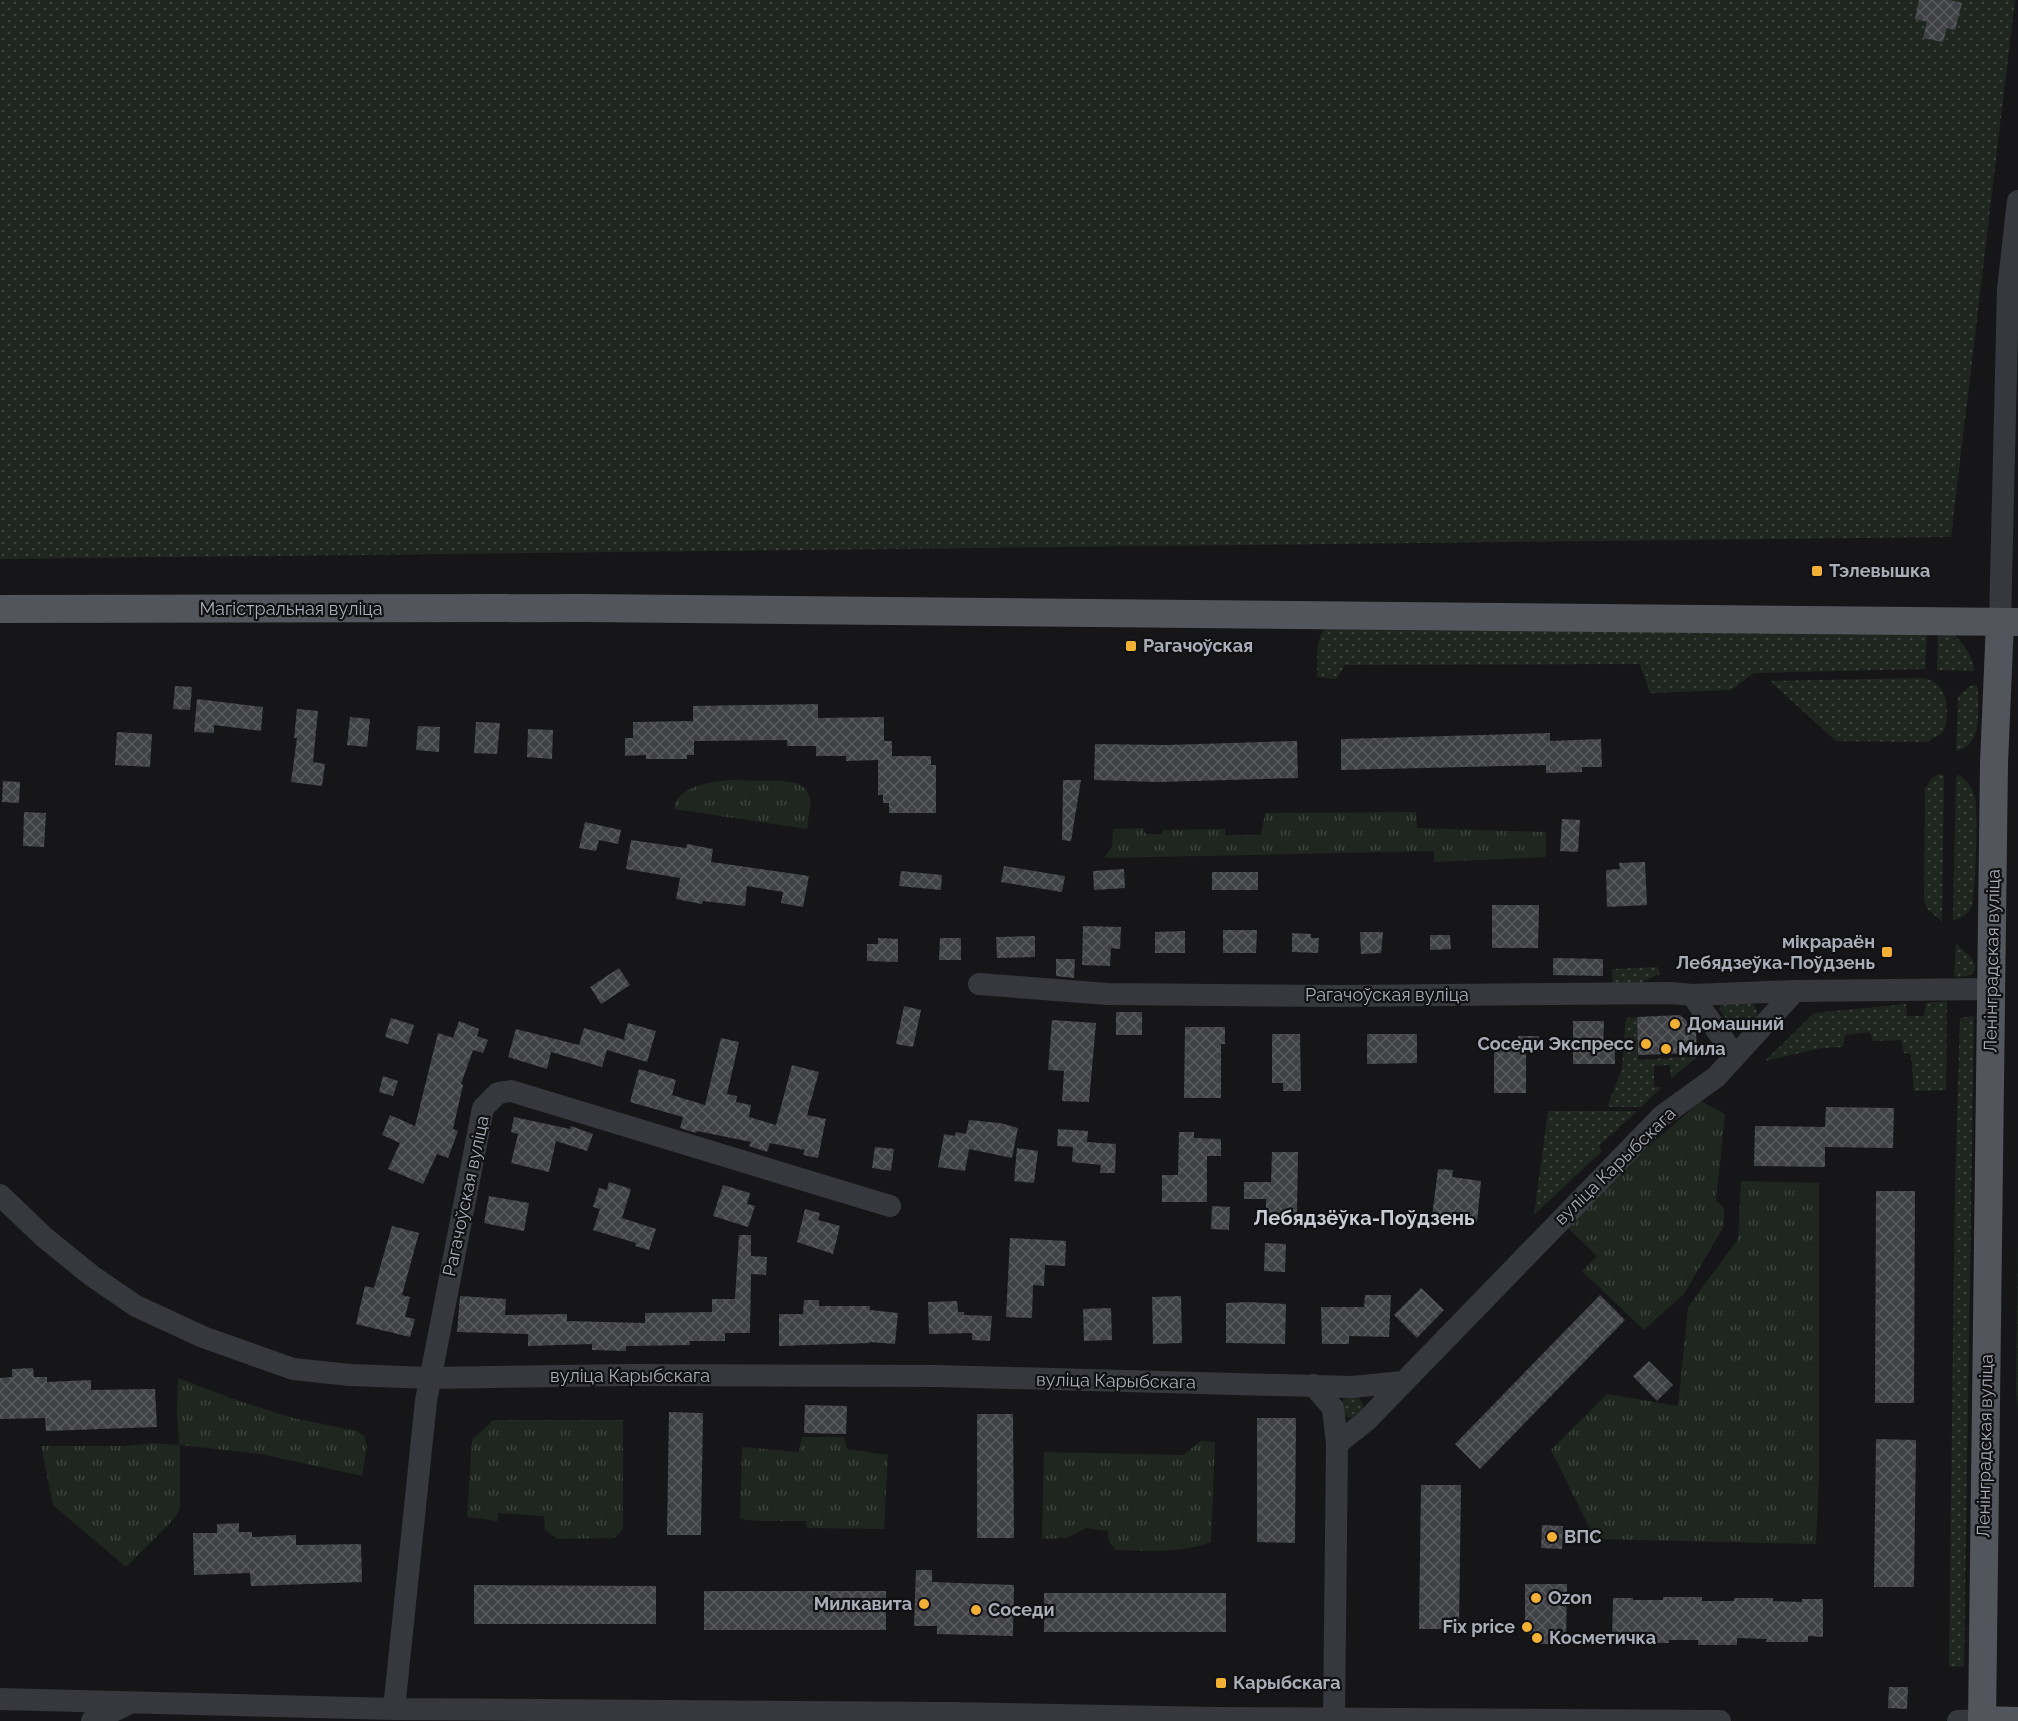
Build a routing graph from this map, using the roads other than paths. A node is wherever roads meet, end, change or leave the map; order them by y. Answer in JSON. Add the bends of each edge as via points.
{"nodes":[{"id":1,"x":2018,"y":201,"type":"edge"},
{"id":2,"x":0,"y":609,"type":"edge"},
{"id":3,"x":2009,"y":622,"type":"edge"},
{"id":4,"x":980,"y":984,"type":"dead end"},
{"id":5,"x":1991,"y":989,"type":"junction"},
{"id":6,"x":1795,"y":992,"type":"junction"},
{"id":7,"x":1692,"y":995,"type":"junction"},
{"id":8,"x":1735,"y":1056,"type":"junction"},
{"id":9,"x":0,"y":1195,"type":"edge"},
{"id":10,"x":890,"y":1206,"type":"dead end"},
{"id":11,"x":430,"y":1378,"type":"junction"},
{"id":12,"x":1403,"y":1382,"type":"junction"},
{"id":13,"x":1313,"y":1385,"type":"junction"},
{"id":14,"x":1352,"y":1387,"type":"junction"},
{"id":15,"x":1333,"y":1408,"type":"junction"},
{"id":16,"x":1366,"y":1421,"type":"junction"},
{"id":17,"x":1337,"y":1444,"type":"junction"},
{"id":18,"x":0,"y":1699,"type":"edge"},
{"id":19,"x":130,"y":1704,"type":"junction"},
{"id":20,"x":394,"y":1709,"type":"junction"},
{"id":21,"x":1334,"y":1718,"type":"junction"},
{"id":22,"x":1974,"y":1720,"type":"edge"},
{"id":23,"x":92,"y":1721,"type":"edge"},
{"id":24,"x":1720,"y":1721,"type":"edge"},
{"id":25,"x":2018,"y":1721,"type":"edge"}],
"edges":[{"from":1,"to":3,"type":"street","name":"Ленінградская вуліца","via":[[2008,289]]},
{"from":2,"to":3,"type":"main road","name":"Магістральная вуліца","via":[[582,608]]},
{"from":3,"to":5,"type":"main road","name":"Ленінградская вуліца","via":[[1994,763]]},
{"from":4,"to":7,"type":"street","name":"Рагачоўская вуліца","via":[[1107,994]]},
{"from":5,"to":6,"type":"street"},
{"from":5,"to":22,"type":"main road","name":"Ленінградская вуліца"},
{"from":6,"to":7,"type":"street","name":"Рагачоўская вуліца"},
{"from":6,"to":8,"type":"street","name":"вуліца Карыбскага"},
{"from":7,"to":8,"type":"street"},
{"from":8,"to":12,"type":"street","name":"вуліца Карыбскага","via":[[1716,1077],[1662,1116]]},
{"from":9,"to":11,"type":"street","name":"вуліца Карыбскага","via":[[92,1276],[136,1306],[203,1337],[293,1369]]},
{"from":10,"to":11,"type":"street","name":"Рагачоўская вуліца","via":[[511,1091],[498,1093],[483,1108]]},
{"from":11,"to":13,"type":"street","name":"вуліца Карыбскага","via":[[937,1376]]},
{"from":11,"to":20,"type":"street","name":"Рагачоўская вуліца"},
{"from":12,"to":14,"type":"street","name":"вуліца Карыбскага"},
{"from":12,"to":16,"type":"street","name":"вуліца Карыбскага"},
{"from":13,"to":14,"type":"street","name":"вуліца Карыбскага"},
{"from":13,"to":15,"type":"street"},
{"from":14,"to":15,"type":"street","via":[[1336,1396]]},
{"from":14,"to":16,"type":"street","via":[[1365,1391],[1372,1402],[1371,1416]]},
{"from":15,"to":16,"type":"street","via":[[1337,1419],[1348,1426]]},
{"from":15,"to":17,"type":"street"},
{"from":16,"to":17,"type":"street","name":"вуліца Карыбскага"},
{"from":17,"to":21,"type":"street"},
{"from":18,"to":19,"type":"street"},
{"from":19,"to":20,"type":"street"},
{"from":19,"to":23,"type":"street"},
{"from":20,"to":21,"type":"street"},
{"from":21,"to":24,"type":"street"},
{"from":22,"to":25,"type":"main road"}]}
